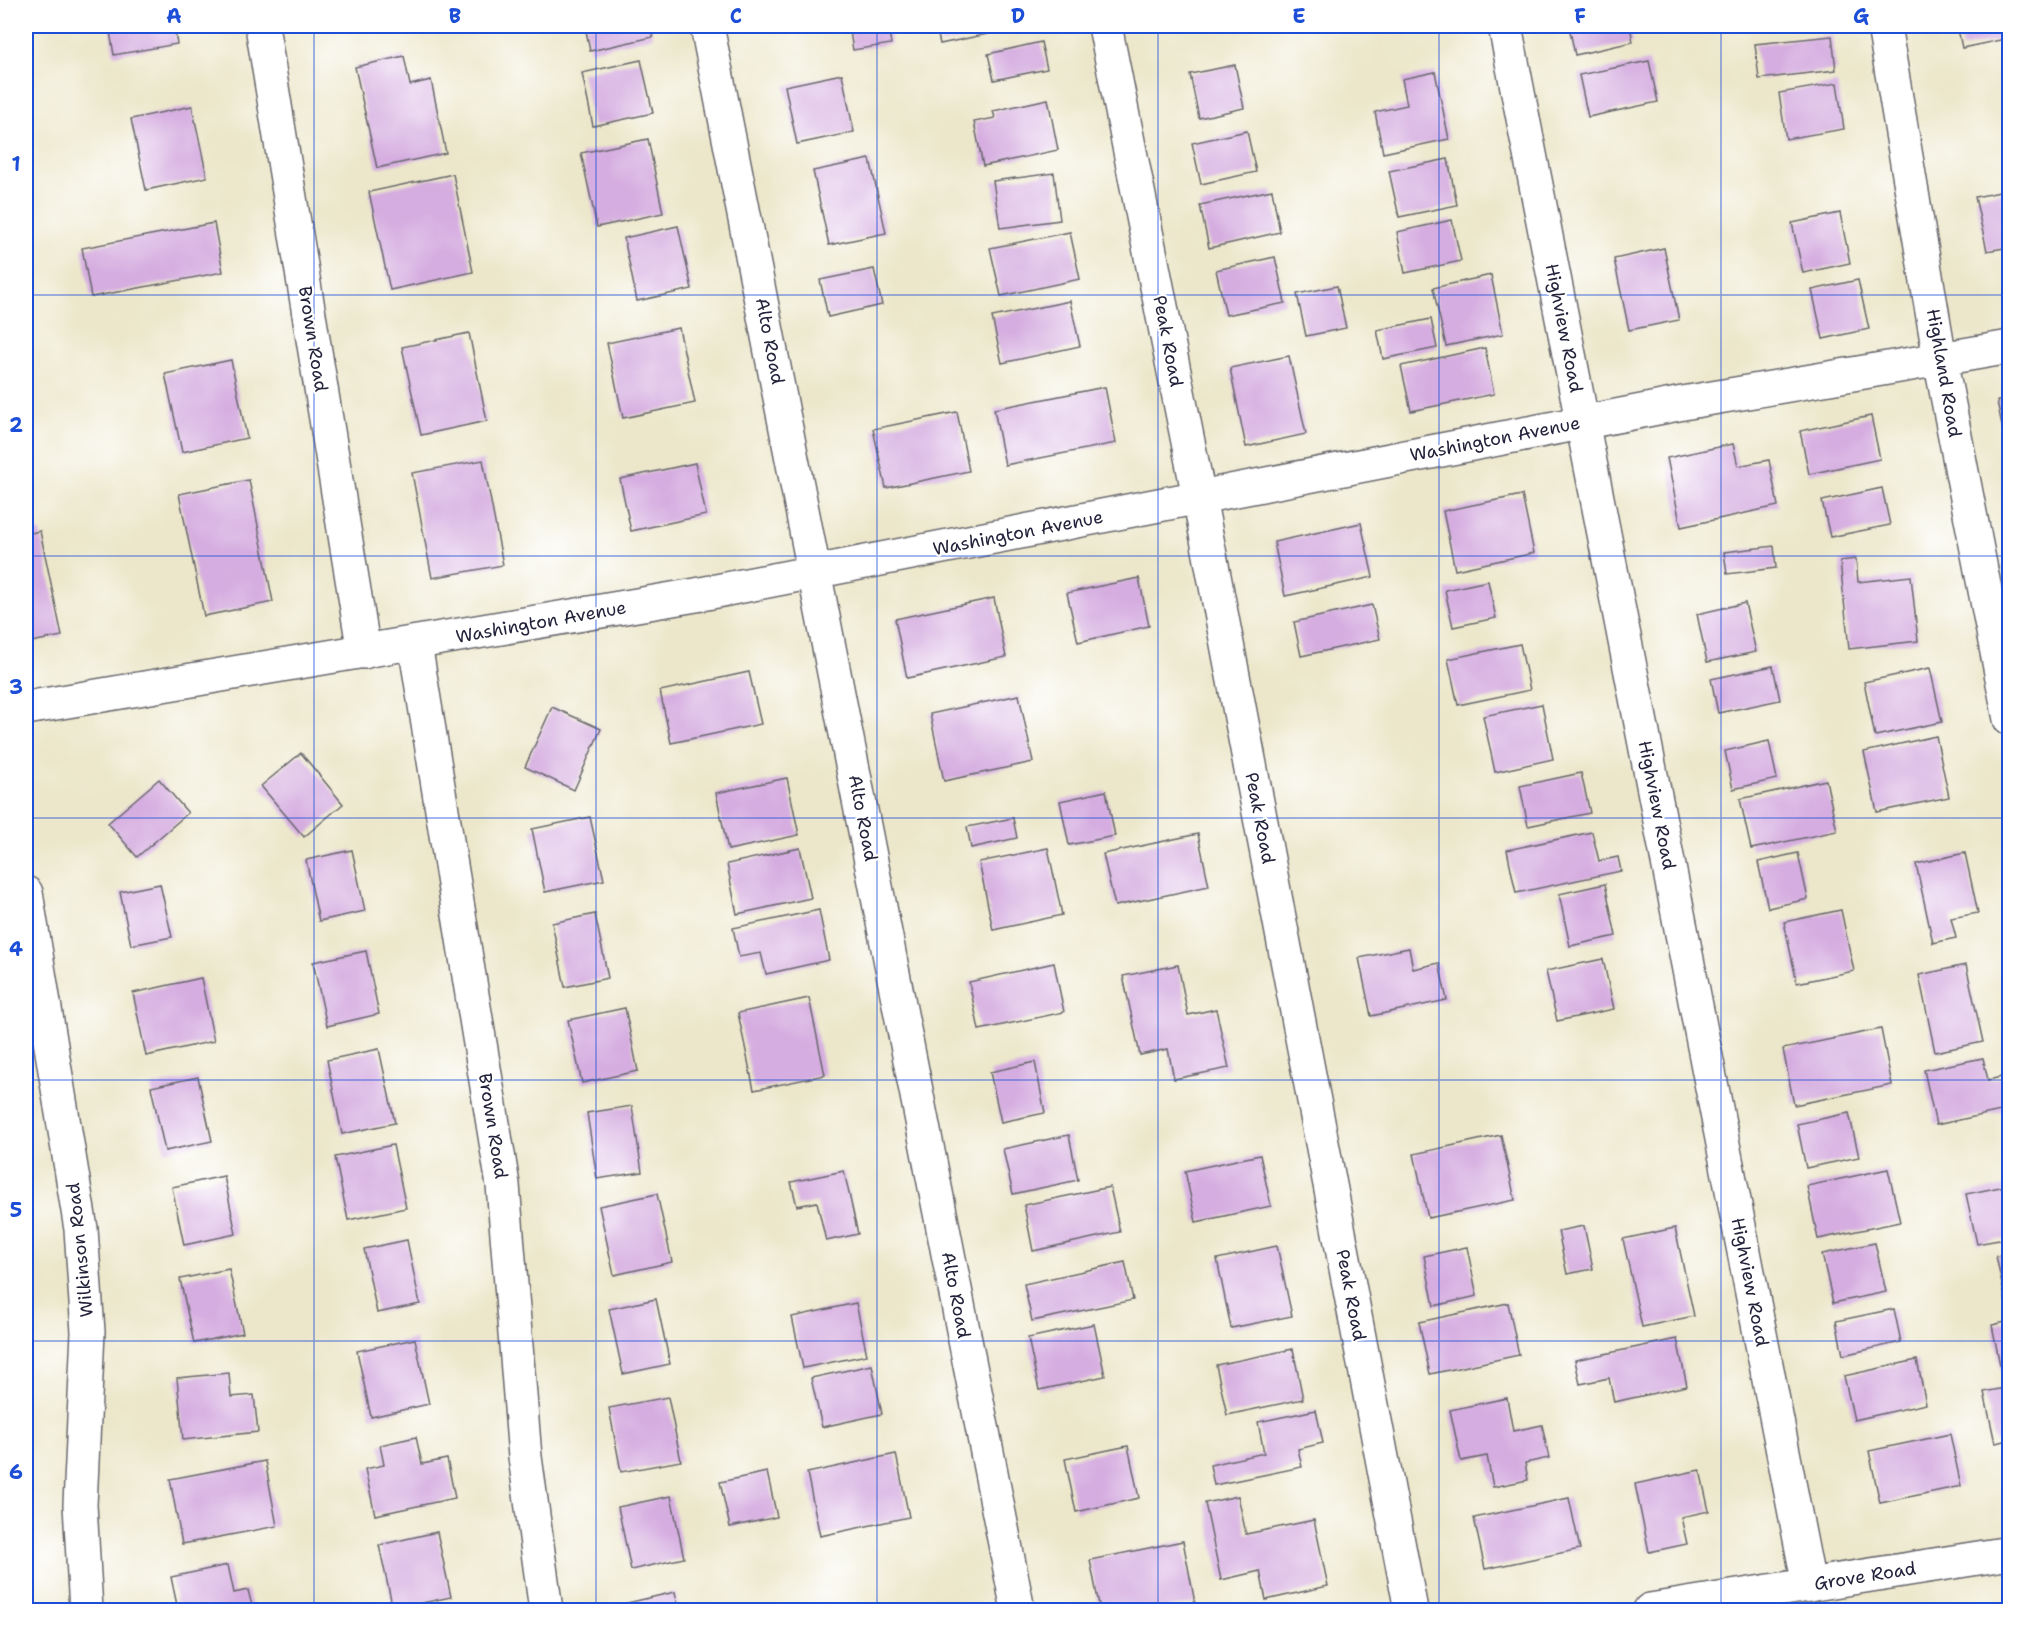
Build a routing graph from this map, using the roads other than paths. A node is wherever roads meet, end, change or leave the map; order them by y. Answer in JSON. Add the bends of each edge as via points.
{"nodes":[{"id":1,"x":262,"y":26,"type":"edge"},
{"id":2,"x":707,"y":26,"type":"edge"},
{"id":3,"x":1105,"y":26,"type":"edge"},
{"id":4,"x":1505,"y":26,"type":"edge"},
{"id":5,"x":1884,"y":26,"type":"edge"},
{"id":6,"x":2010,"y":347,"type":"edge"},
{"id":7,"x":1940,"y":359,"type":"junction"},
{"id":8,"x":1582,"y":422,"type":"junction"},
{"id":9,"x":1199,"y":497,"type":"junction"},
{"id":10,"x":815,"y":572,"type":"junction"},
{"id":11,"x":415,"y":644,"type":"junction"},
{"id":12,"x":364,"y":652,"type":"junction"},
{"id":13,"x":26,"y":708,"type":"edge"},
{"id":14,"x":2010,"y":719,"type":"edge"},
{"id":15,"x":26,"y":893,"type":"edge"},
{"id":16,"x":2010,"y":1553,"type":"edge"},
{"id":17,"x":1809,"y":1585,"type":"junction"},
{"id":18,"x":86,"y":1611,"type":"edge"},
{"id":19,"x":546,"y":1611,"type":"edge"},
{"id":20,"x":1018,"y":1611,"type":"edge"},
{"id":21,"x":1412,"y":1611,"type":"edge"},
{"id":22,"x":1650,"y":1611,"type":"edge"}],
"edges":[{"from":1,"to":12,"type":"street","name":"Brown Road"},
{"from":2,"to":10,"type":"street","name":"Alto Road"},
{"from":3,"to":9,"type":"street","name":"Peak Road"},
{"from":4,"to":8,"type":"street","name":"Highview Road"},
{"from":5,"to":7,"type":"street","name":"Highland Road"},
{"from":6,"to":7,"type":"street","name":"Washington Avenue"},
{"from":7,"to":8,"type":"street","name":"Washington Avenue"},
{"from":7,"to":14,"type":"street","name":"Highland Road"},
{"from":8,"to":9,"type":"street","name":"Washington Avenue"},
{"from":8,"to":17,"type":"street","name":"Highview Road"},
{"from":9,"to":10,"type":"street","name":"Washington Avenue"},
{"from":9,"to":21,"type":"street","name":"Peak Road"},
{"from":10,"to":11,"type":"street","name":"Washington Avenue"},
{"from":10,"to":20,"type":"street","name":"Alto Road"},
{"from":11,"to":12,"type":"street","name":"Washington Avenue"},
{"from":11,"to":19,"type":"street","name":"Brown Road","via":[[503,1185],[525,1457]]},
{"from":12,"to":13,"type":"street","name":"Washington Avenue"},
{"from":15,"to":18,"type":"street","name":"Wilkinson Road","via":[[81,1229],[88,1332],[80,1504]]},
{"from":16,"to":17,"type":"street","name":"Grove Road"},
{"from":17,"to":22,"type":"street","name":"Grove Road"}]}
